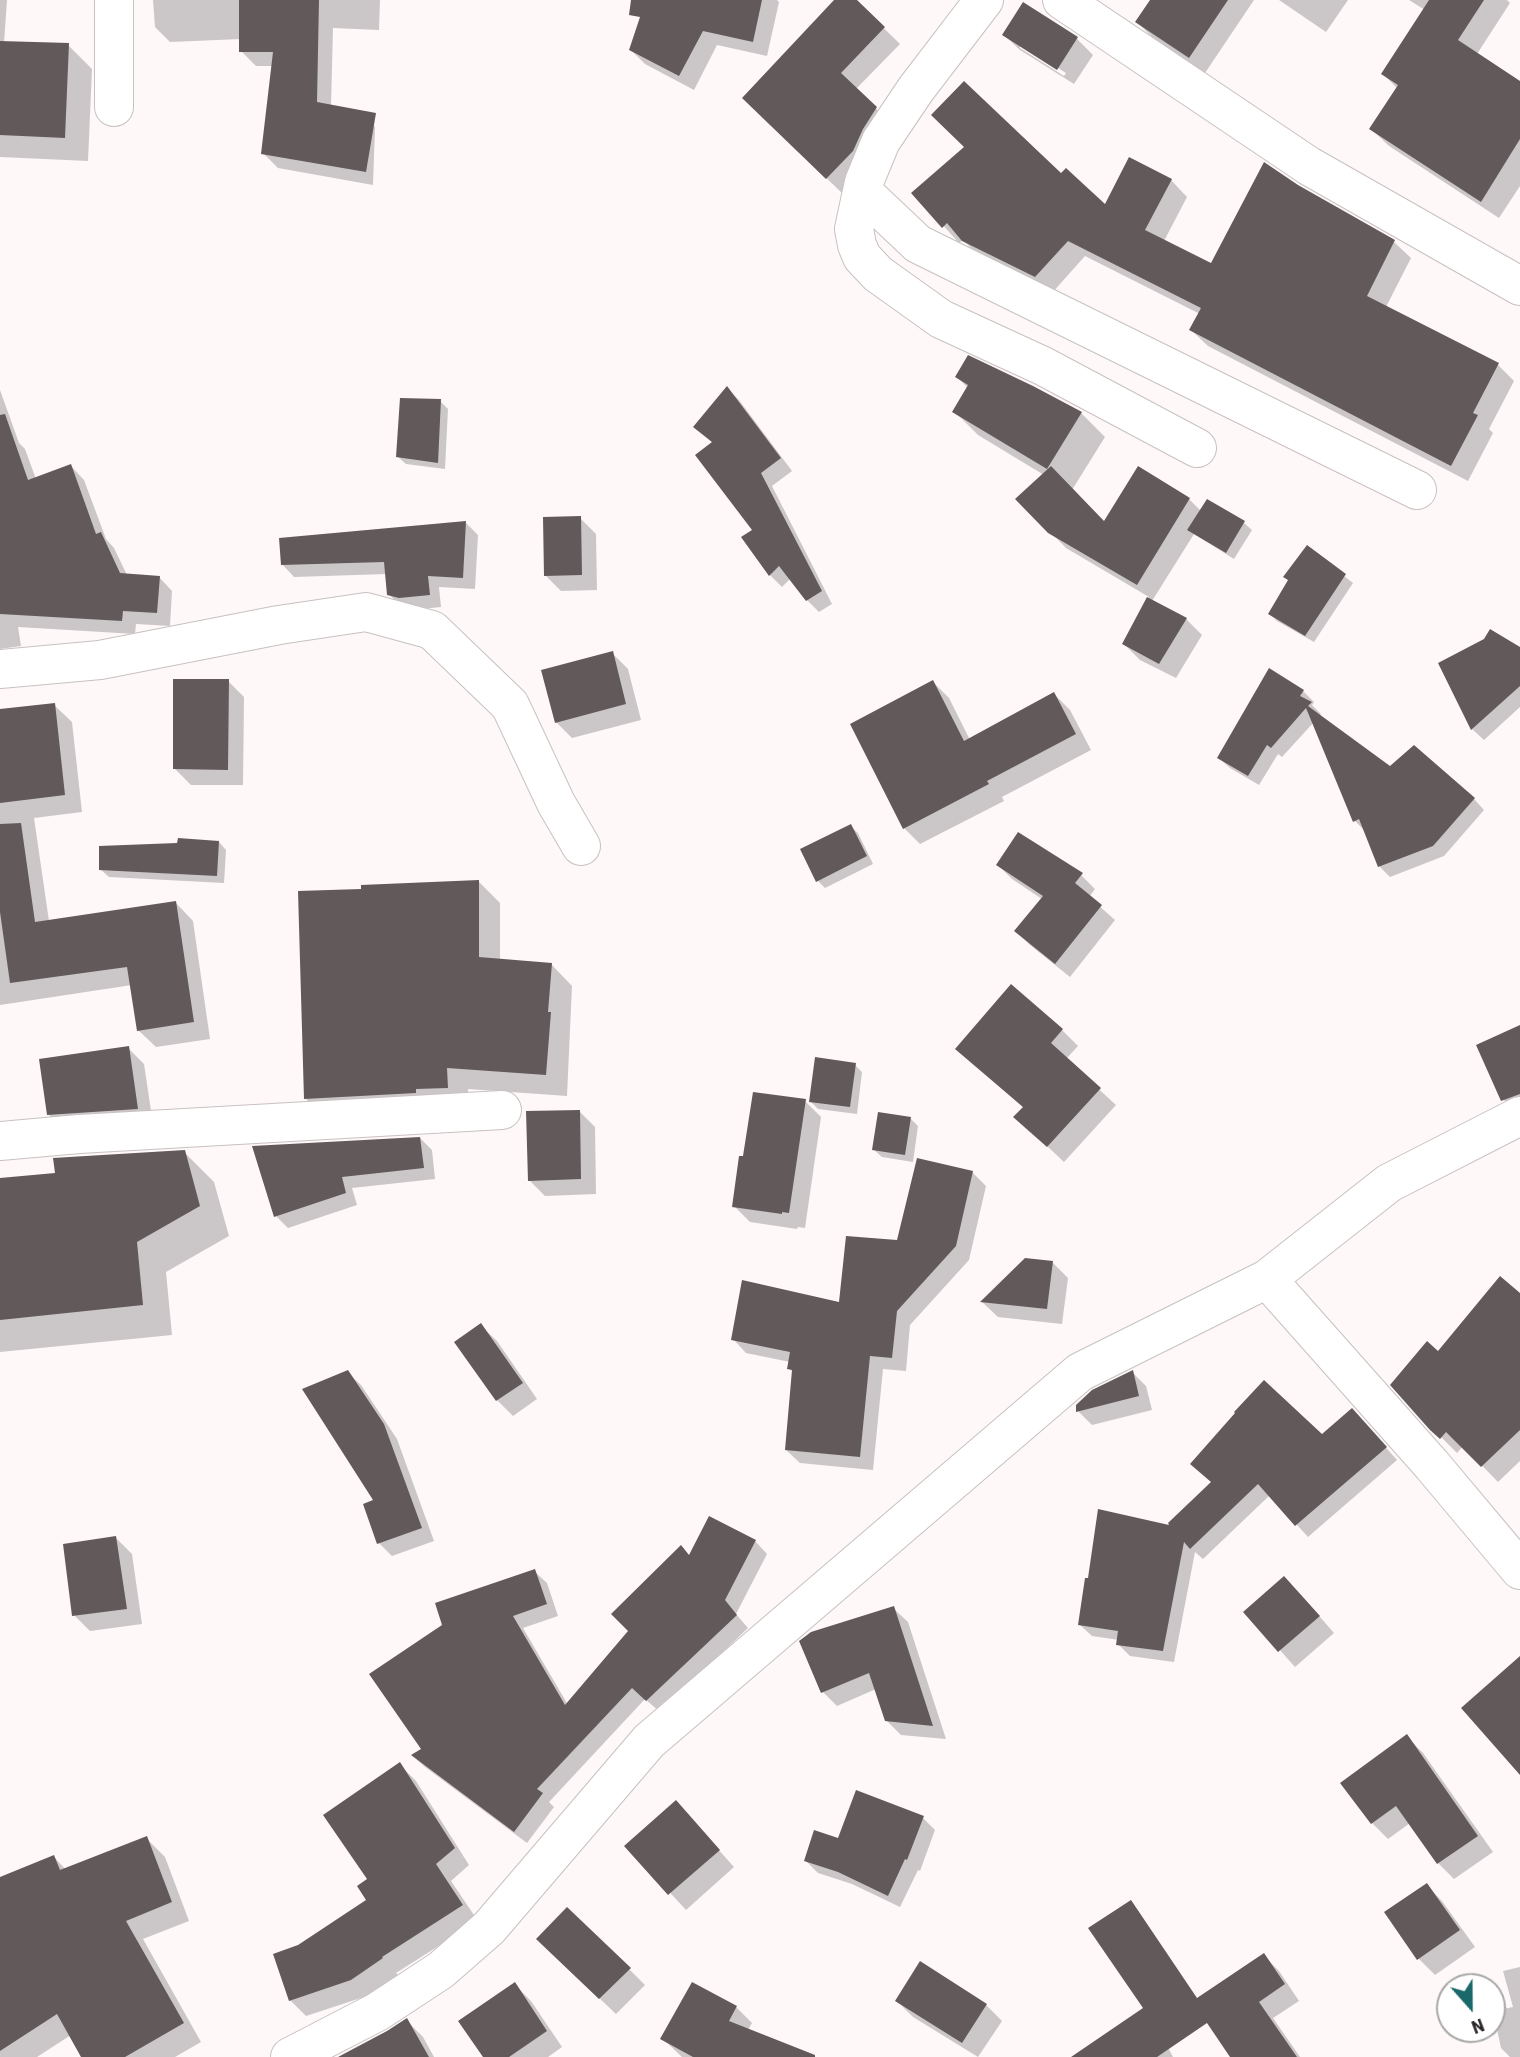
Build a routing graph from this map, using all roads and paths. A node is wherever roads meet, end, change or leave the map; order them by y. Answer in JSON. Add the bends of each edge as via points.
{"nodes":[{"id":1,"x":114,"y":0,"type":"edge"},
{"id":2,"x":984,"y":0,"type":"edge"},
{"id":3,"x":1062,"y":0,"type":"edge"},
{"id":4,"x":114,"y":107,"type":"dead end"},
{"id":5,"x":863,"y":192,"type":"junction"},
{"id":6,"x":1520,"y":286,"type":"edge"},
{"id":7,"x":1197,"y":448,"type":"dead end"},
{"id":8,"x":1417,"y":491,"type":"dead end"},
{"id":9,"x":0,"y":669,"type":"edge"},
{"id":10,"x":581,"y":846,"type":"dead end"},
{"id":11,"x":502,"y":1110,"type":"dead end"},
{"id":12,"x":1520,"y":1116,"type":"edge"},
{"id":13,"x":0,"y":1141,"type":"edge"},
{"id":14,"x":1268,"y":1279,"type":"junction"},
{"id":15,"x":1520,"y":1570,"type":"edge"},
{"id":16,"x":290,"y":2057,"type":"edge"}],
"edges":[{"from":1,"to":4,"type":"street"},
{"from":2,"to":5,"type":"street","via":[[881,141]]},
{"from":3,"to":6,"type":"street","via":[[1308,166]]},
{"from":5,"to":7,"type":"street","via":[[854,229],[862,257],[878,274],[941,319],[1043,366]]},
{"from":5,"to":8,"type":"street","via":[[918,244]]},
{"from":9,"to":10,"type":"street","via":[[100,660],[366,612],[432,629],[510,705]]},
{"from":11,"to":13,"type":"street"},
{"from":12,"to":14,"type":"street","via":[[1389,1183]]},
{"from":14,"to":15,"type":"street"},
{"from":14,"to":16,"type":"street","via":[[1080,1372],[649,1741],[489,1927],[450,1961],[377,2012]]}]}
